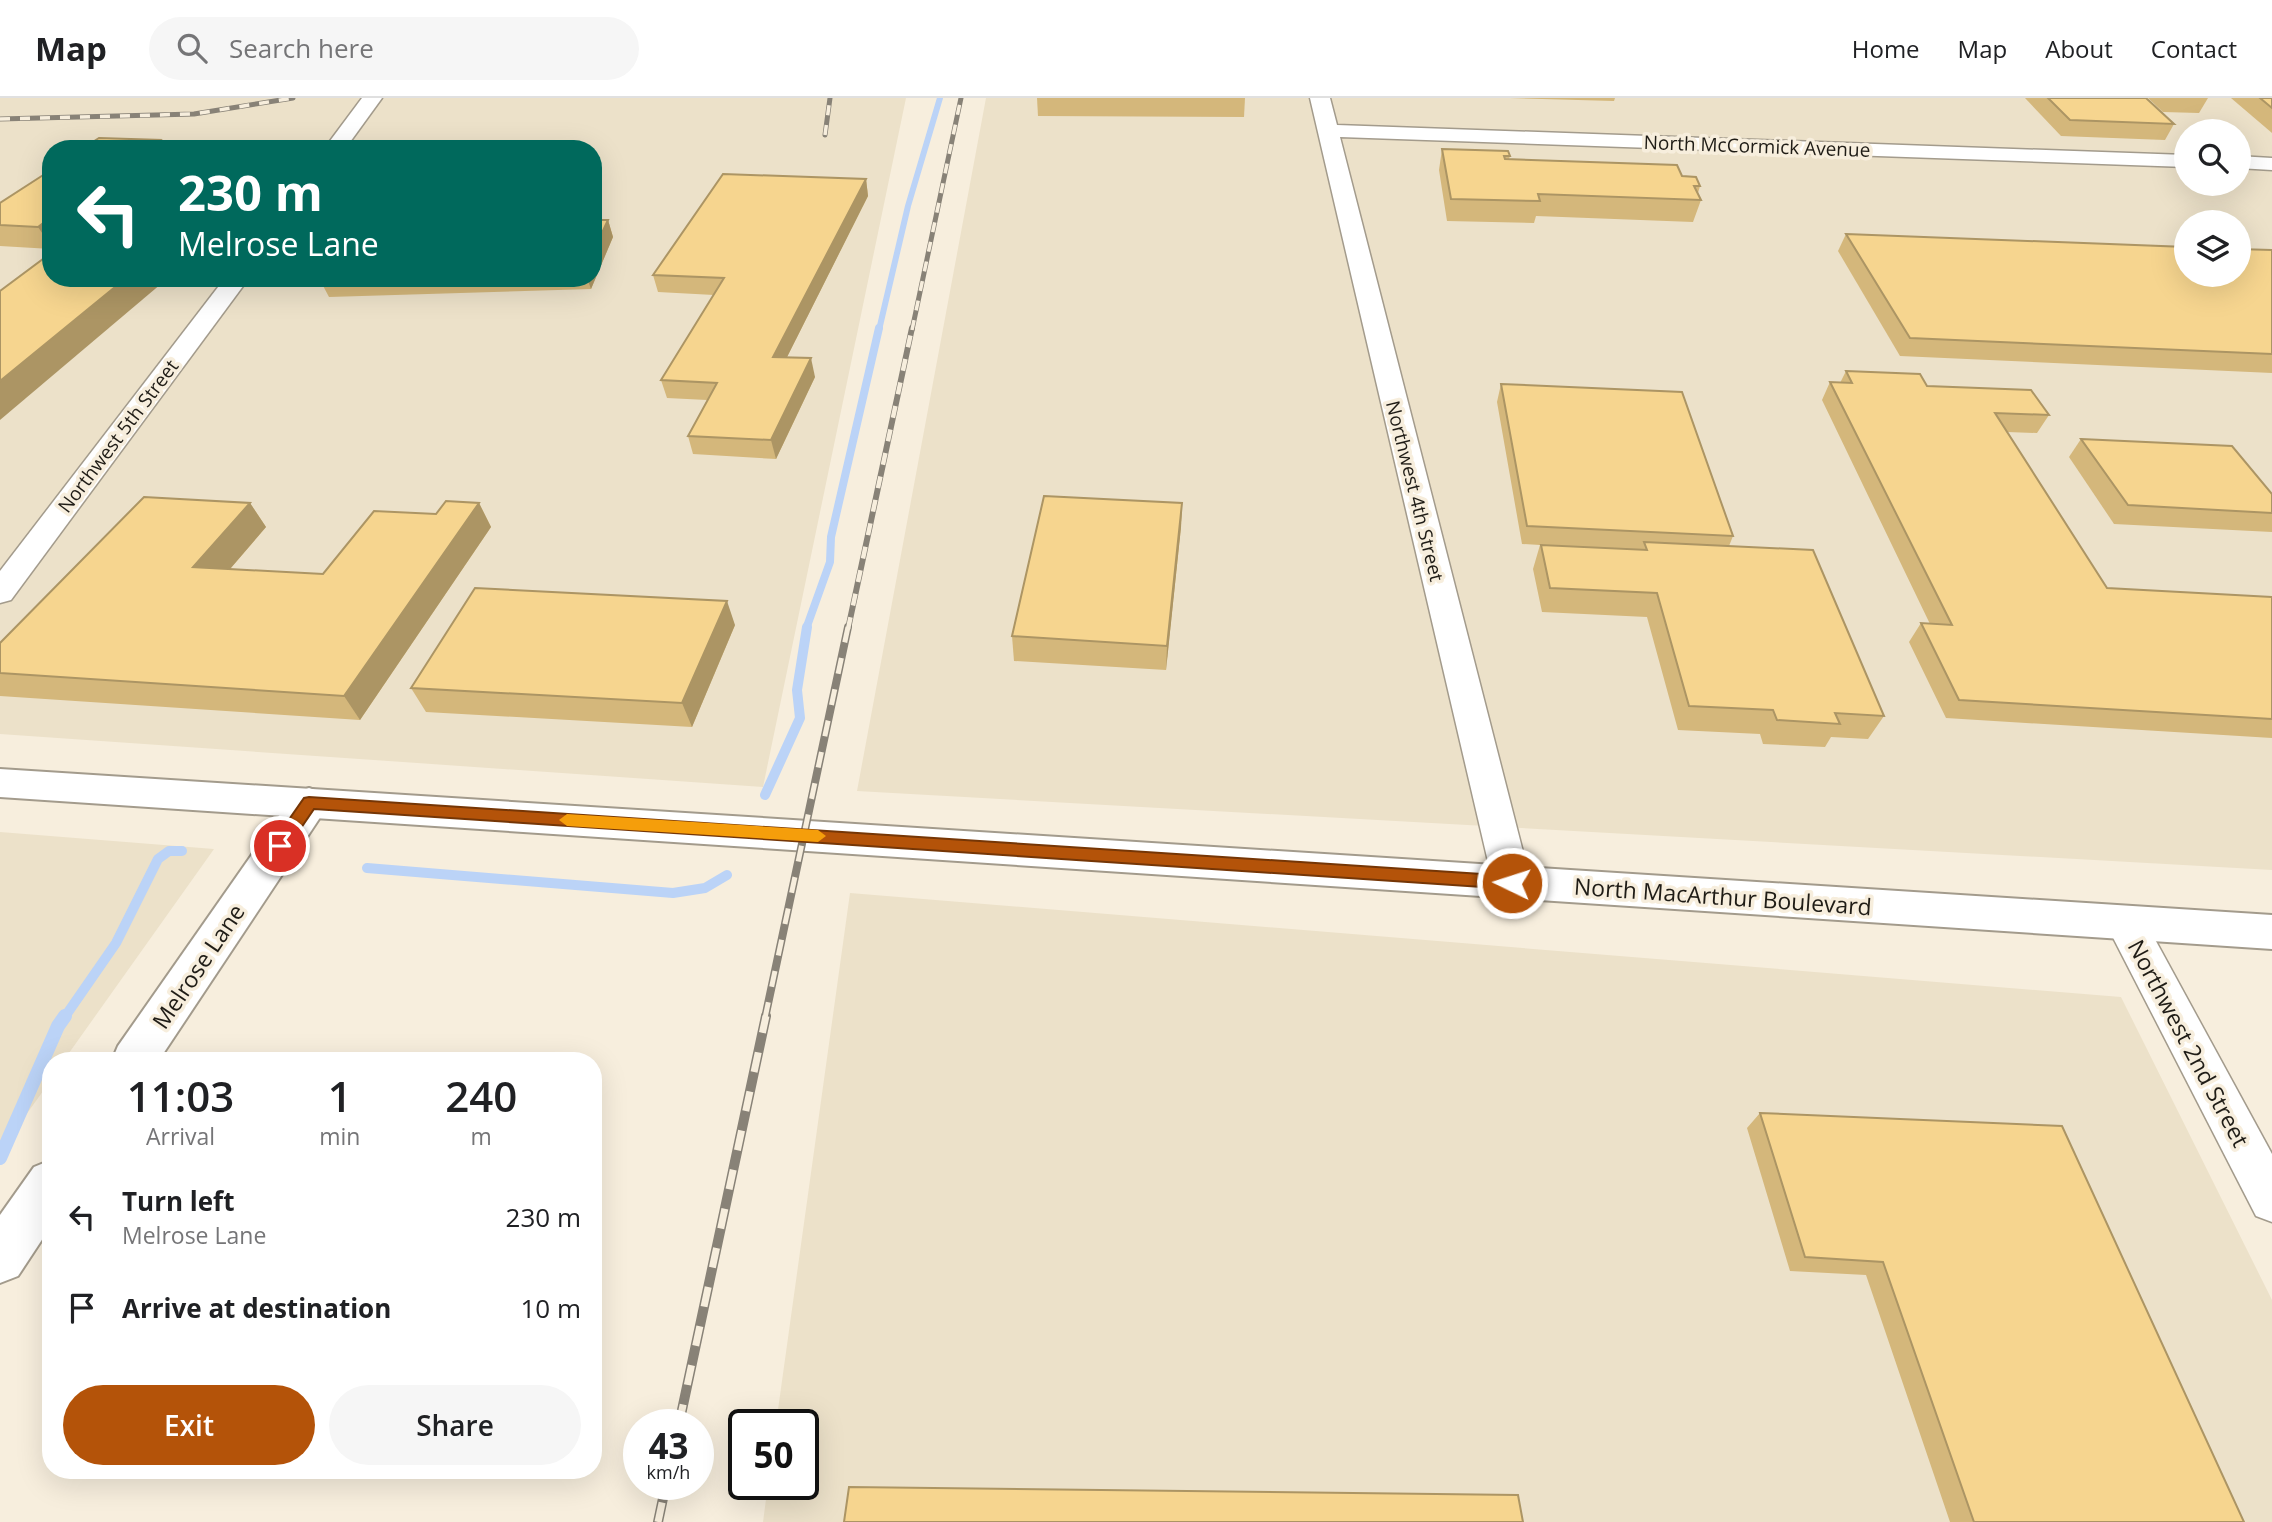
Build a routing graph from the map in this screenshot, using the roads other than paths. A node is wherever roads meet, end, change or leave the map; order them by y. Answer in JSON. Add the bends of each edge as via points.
{"nodes":[{"id":1,"x":372,"y":98,"type":"edge"},
{"id":2,"x":1320,"y":98,"type":"edge"},
{"id":3,"x":1328,"y":131,"type":"junction"},
{"id":4,"x":341,"y":140,"type":"edge"},
{"id":5,"x":2174,"y":161,"type":"edge"},
{"id":6,"x":2251,"y":163,"type":"edge"},
{"id":7,"x":2272,"y":164,"type":"edge"},
{"id":8,"x":230,"y":287,"type":"edge"},
{"id":9,"x":0,"y":593,"type":"edge"},
{"id":10,"x":0,"y":783,"type":"edge"},
{"id":11,"x":309,"y":803,"type":"junction"},
{"id":12,"x":1512,"y":883,"type":"junction"},
{"id":13,"x":2125,"y":922,"type":"junction"},
{"id":14,"x":2272,"y":932,"type":"edge"},
{"id":15,"x":139,"y":1052,"type":"edge"},
{"id":16,"x":42,"y":1196,"type":"edge"},
{"id":17,"x":2272,"y":1200,"type":"edge"},
{"id":18,"x":0,"y":1258,"type":"edge"}],
"edges":[{"from":1,"to":4,"type":"street"},
{"from":2,"to":3,"type":"street","name":"Northwest 4th Street"},
{"from":3,"to":5,"type":"street","name":"North McCormick Avenue"},
{"from":3,"to":12,"type":"street","name":"Northwest 4th Street"},
{"from":6,"to":7,"type":"street"},
{"from":8,"to":9,"type":"street","name":"Northwest 5th Street"},
{"from":10,"to":11,"type":"main road","name":"North MacArthur Boulevard"},
{"from":11,"to":12,"type":"main road","name":"North MacArthur Boulevard"},
{"from":11,"to":15,"type":"main road","name":"Melrose Lane"},
{"from":12,"to":13,"type":"main road","name":"North MacArthur Boulevard"},
{"from":13,"to":14,"type":"main road","name":"North MacArthur Boulevard"},
{"from":13,"to":17,"type":"street","name":"Northwest 2nd Street"},
{"from":16,"to":18,"type":"main road"}]}
